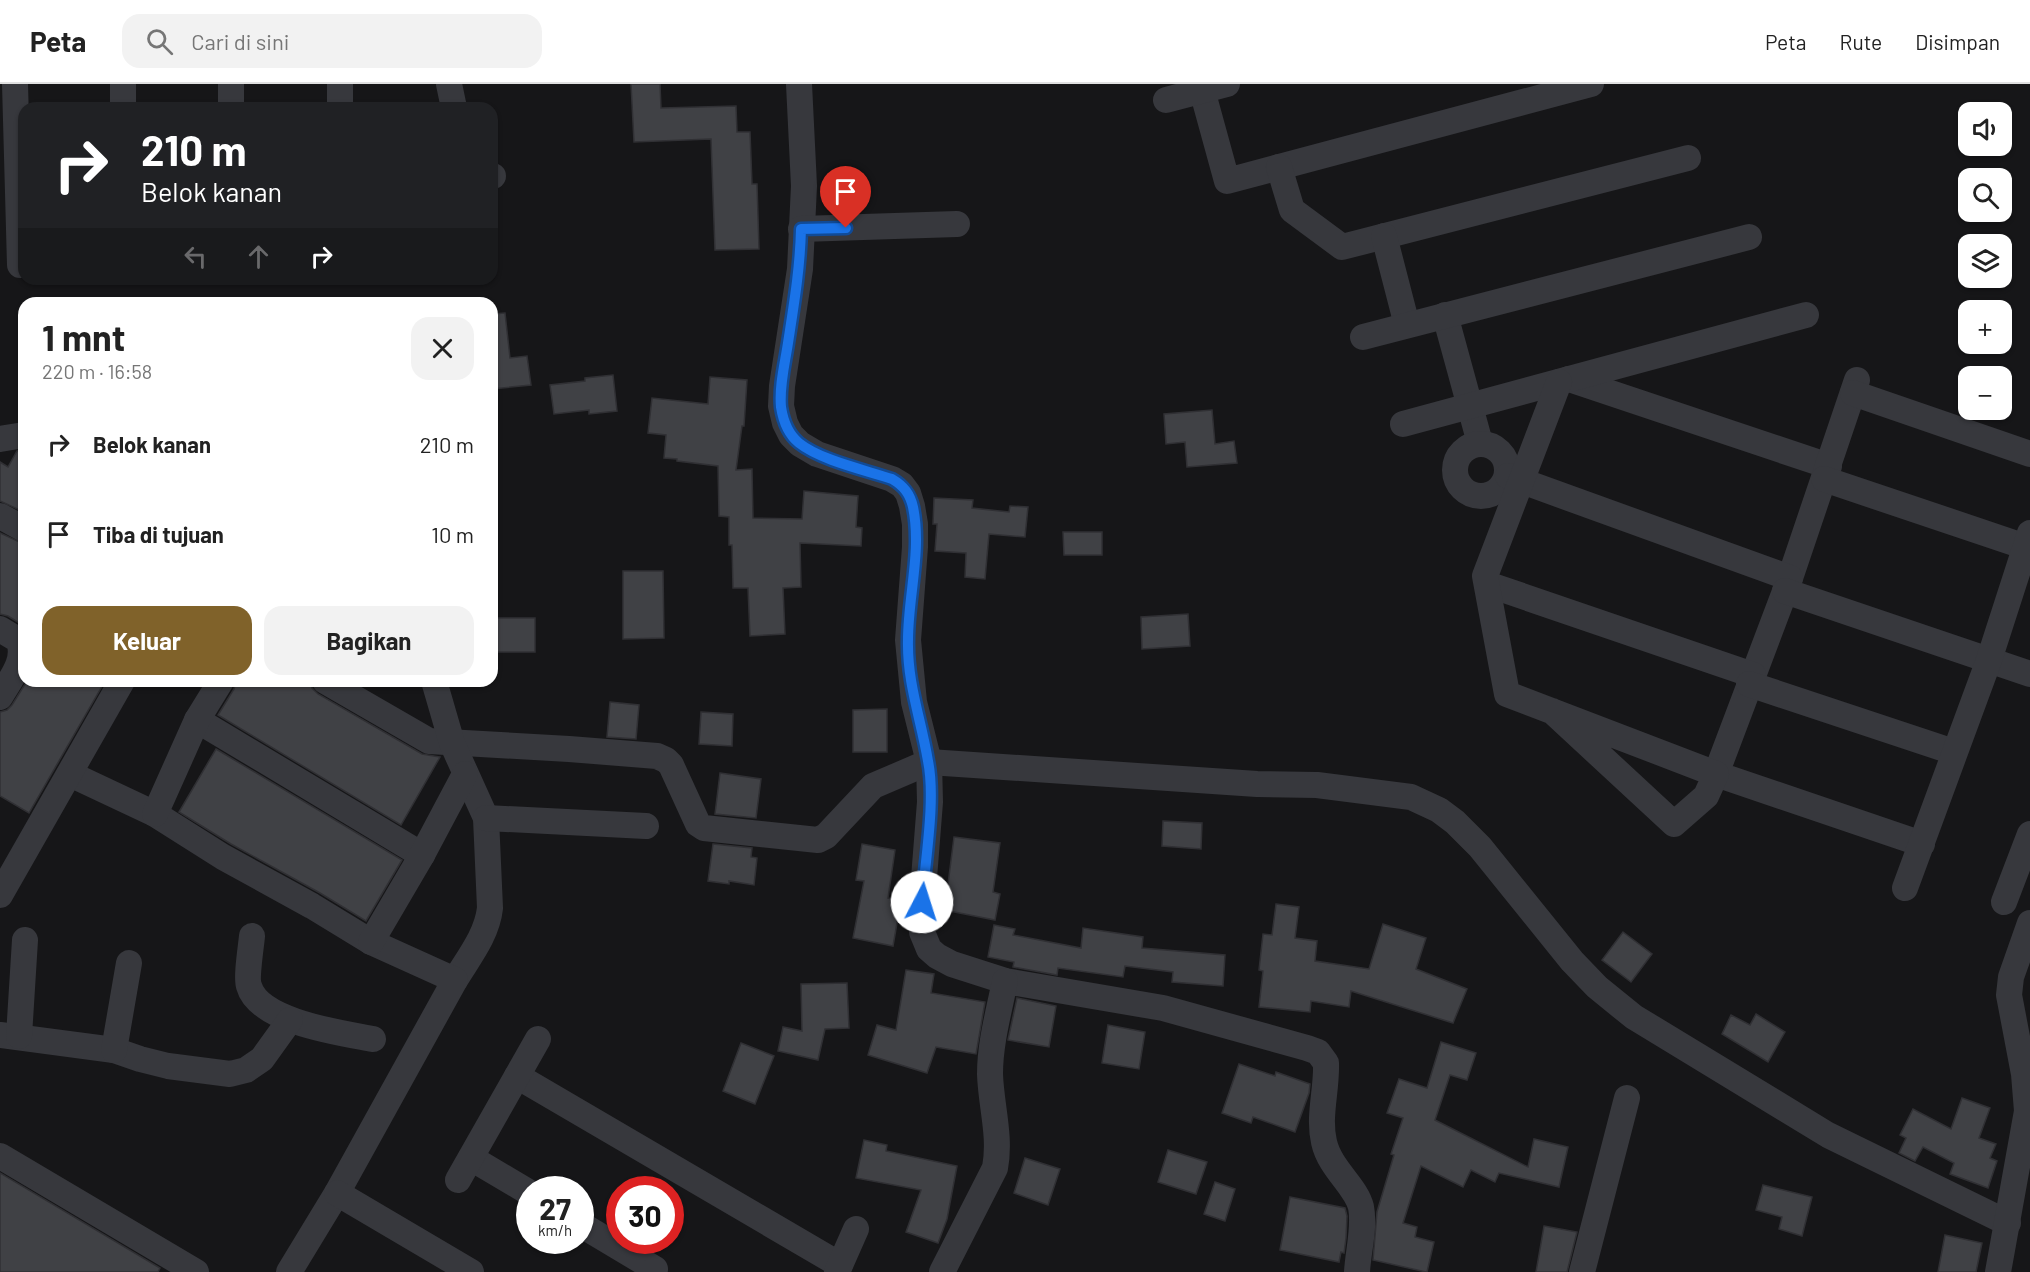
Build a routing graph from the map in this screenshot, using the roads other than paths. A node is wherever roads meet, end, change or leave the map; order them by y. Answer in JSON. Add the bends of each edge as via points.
{"nodes":[{"id":1,"x":15,"y":84,"type":"edge"},
{"id":2,"x":123,"y":84,"type":"edge"},
{"id":3,"x":231,"y":84,"type":"edge"},
{"id":4,"x":340,"y":84,"type":"edge"},
{"id":5,"x":449,"y":84,"type":"edge"},
{"id":6,"x":798,"y":84,"type":"edge"},
{"id":7,"x":1227,"y":84,"type":"edge"},
{"id":8,"x":1591,"y":84,"type":"edge"},
{"id":9,"x":1202,"y":90,"type":"junction"},
{"id":10,"x":1166,"y":100,"type":"dead end"},
{"id":11,"x":123,"y":102,"type":"edge"},
{"id":12,"x":231,"y":102,"type":"edge"},
{"id":13,"x":340,"y":102,"type":"edge"},
{"id":14,"x":453,"y":102,"type":"edge"},
{"id":15,"x":1688,"y":158,"type":"dead end"},
{"id":16,"x":1279,"y":167,"type":"junction"},
{"id":17,"x":957,"y":224,"type":"dead end"},
{"id":18,"x":801,"y":229,"type":"junction"},
{"id":19,"x":9,"y":230,"type":"edge"},
{"id":20,"x":1384,"y":236,"type":"junction"},
{"id":21,"x":1749,"y":237,"type":"dead end"},
{"id":22,"x":15,"y":266,"type":"edge"},
{"id":23,"x":1445,"y":315,"type":"junction"},
{"id":24,"x":1806,"y":315,"type":"dead end"},
{"id":25,"x":1407,"y":325,"type":"junction"},
{"id":26,"x":1363,"y":337,"type":"dead end"},
{"id":27,"x":1564,"y":381,"type":"junction"},
{"id":28,"x":1470,"y":406,"type":"junction"},
{"id":29,"x":1403,"y":424,"type":"dead end"},
{"id":30,"x":18,"y":436,"type":"edge"},
{"id":31,"x":0,"y":440,"type":"edge"},
{"id":32,"x":1480,"y":443,"type":"junction"},
{"id":33,"x":2030,"y":454,"type":"edge"},
{"id":34,"x":1826,"y":472,"type":"junction"},
{"id":35,"x":1515,"y":478,"type":"junction"},
{"id":36,"x":0,"y":516,"type":"edge"},
{"id":37,"x":18,"y":526,"type":"edge"},
{"id":38,"x":2028,"y":540,"type":"edge"},
{"id":39,"x":1487,"y":584,"type":"junction"},
{"id":40,"x":1788,"y":584,"type":"junction"},
{"id":41,"x":0,"y":629,"type":"edge"},
{"id":42,"x":18,"y":640,"type":"edge"},
{"id":43,"x":1989,"y":660,"type":"junction"},
{"id":44,"x":18,"y":664,"type":"edge"},
{"id":45,"x":2030,"y":674,"type":"edge"},
{"id":46,"x":1751,"y":680,"type":"junction"},
{"id":47,"x":119,"y":687,"type":"edge"},
{"id":48,"x":217,"y":687,"type":"edge"},
{"id":49,"x":335,"y":687,"type":"edge"},
{"id":50,"x":436,"y":687,"type":"edge"},
{"id":51,"x":0,"y":697,"type":"edge"},
{"id":52,"x":1552,"y":711,"type":"junction"},
{"id":53,"x":197,"y":720,"type":"junction"},
{"id":54,"x":452,"y":743,"type":"junction"},
{"id":55,"x":1954,"y":752,"type":"junction"},
{"id":56,"x":929,"y":762,"type":"junction"},
{"id":57,"x":70,"y":774,"type":"junction"},
{"id":58,"x":465,"y":774,"type":"junction"},
{"id":59,"x":1716,"y":774,"type":"junction"},
{"id":60,"x":155,"y":814,"type":"junction"},
{"id":61,"x":486,"y":818,"type":"junction"},
{"id":62,"x":646,"y":826,"type":"dead end"},
{"id":63,"x":2030,"y":834,"type":"edge"},
{"id":64,"x":1922,"y":844,"type":"junction"},
{"id":65,"x":422,"y":855,"type":"junction"},
{"id":66,"x":1905,"y":888,"type":"dead end"},
{"id":67,"x":0,"y":895,"type":"edge"},
{"id":68,"x":2004,"y":902,"type":"dead end"},
{"id":69,"x":2030,"y":923,"type":"edge"},
{"id":70,"x":252,"y":936,"type":"dead end"},
{"id":71,"x":25,"y":940,"type":"dead end"},
{"id":72,"x":371,"y":942,"type":"junction"},
{"id":73,"x":129,"y":963,"type":"dead end"},
{"id":74,"x":455,"y":980,"type":"junction"},
{"id":75,"x":1005,"y":981,"type":"junction"},
{"id":76,"x":291,"y":1020,"type":"junction"},
{"id":77,"x":9,"y":1036,"type":"edge"},
{"id":78,"x":373,"y":1039,"type":"dead end"},
{"id":79,"x":538,"y":1039,"type":"dead end"},
{"id":80,"x":114,"y":1050,"type":"junction"},
{"id":81,"x":517,"y":1076,"type":"junction"},
{"id":82,"x":2028,"y":1094,"type":"edge"},
{"id":83,"x":1627,"y":1098,"type":"dead end"},
{"id":84,"x":0,"y":1156,"type":"edge"},
{"id":85,"x":516,"y":1188,"type":"edge"},
{"id":86,"x":337,"y":1193,"type":"junction"},
{"id":87,"x":2008,"y":1224,"type":"junction"},
{"id":88,"x":856,"y":1229,"type":"dead end"},
{"id":89,"x":594,"y":1233,"type":"edge"},
{"id":90,"x":184,"y":1269,"type":"edge"},
{"id":91,"x":838,"y":1269,"type":"edge"},
{"id":92,"x":657,"y":1271,"type":"edge"},
{"id":93,"x":289,"y":1272,"type":"edge"},
{"id":94,"x":471,"y":1272,"type":"edge"},
{"id":95,"x":942,"y":1272,"type":"edge"},
{"id":96,"x":1357,"y":1272,"type":"edge"},
{"id":97,"x":1582,"y":1272,"type":"edge"},
{"id":98,"x":1998,"y":1272,"type":"edge"}],
"edges":[{"from":1,"to":19,"type":"street"},
{"from":2,"to":11,"type":"street"},
{"from":3,"to":12,"type":"street"},
{"from":4,"to":13,"type":"street"},
{"from":5,"to":14,"type":"street"},
{"from":6,"to":18,"type":"street","via":[[804,186]]},
{"from":7,"to":9,"type":"street"},
{"from":8,"to":16,"type":"street"},
{"from":9,"to":10,"type":"street"},
{"from":9,"to":16,"type":"street","via":[[1227,181]]},
{"from":15,"to":20,"type":"street"},
{"from":16,"to":20,"type":"street","via":[[1292,210],[1342,247]]},
{"from":17,"to":18,"type":"street"},
{"from":18,"to":56,"type":"street","via":[[800,269],[782,386],[783,415],[791,435],[800,444],[817,454],[892,479],[908,493],[915,524],[910,669]]},
{"from":19,"to":22,"type":"street"},
{"from":20,"to":25,"type":"street"},
{"from":21,"to":23,"type":"street"},
{"from":23,"to":25,"type":"street"},
{"from":23,"to":28,"type":"street"},
{"from":24,"to":27,"type":"street"},
{"from":25,"to":26,"type":"street"},
{"from":27,"to":28,"type":"street"},
{"from":27,"to":34,"type":"street"},
{"from":27,"to":35,"type":"street"},
{"from":28,"to":29,"type":"street"},
{"from":28,"to":32,"type":"street"},
{"from":30,"to":31,"type":"street"},
{"from":32,"to":35,"type":"street","via":[[1495,447]]},
{"from":32,"to":35,"type":"street","via":[[1464,449],[1455,464],[1456,481],[1467,494],[1484,497]]},
{"from":33,"to":34,"type":"street","via":[[1855,387]]},
{"from":34,"to":38,"type":"street"},
{"from":34,"to":40,"type":"street"},
{"from":35,"to":39,"type":"street","via":[[1485,576]]},
{"from":35,"to":40,"type":"street"},
{"from":36,"to":37,"type":"street"},
{"from":38,"to":43,"type":"street"},
{"from":39,"to":46,"type":"street"},
{"from":39,"to":52,"type":"street","via":[[1507,694]]},
{"from":40,"to":43,"type":"street"},
{"from":40,"to":46,"type":"street"},
{"from":41,"to":42,"type":"street"},
{"from":43,"to":45,"type":"street"},
{"from":43,"to":55,"type":"street"},
{"from":44,"to":51,"type":"street"},
{"from":46,"to":55,"type":"street"},
{"from":46,"to":59,"type":"street"},
{"from":47,"to":57,"type":"street"},
{"from":48,"to":53,"type":"street"},
{"from":49,"to":54,"type":"street","via":[[420,737]]},
{"from":50,"to":54,"type":"street"},
{"from":52,"to":59,"type":"street"},
{"from":52,"to":59,"type":"street","via":[[1674,824],[1706,796]]},
{"from":53,"to":60,"type":"street"},
{"from":53,"to":65,"type":"street"},
{"from":54,"to":56,"type":"street","via":[[657,756],[671,765],[698,825],[818,840],[873,786]]},
{"from":54,"to":58,"type":"street"},
{"from":55,"to":64,"type":"street"},
{"from":56,"to":75,"type":"street","via":[[922,932],[929,949],[937,956]]},
{"from":56,"to":87,"type":"street","via":[[1317,785],[1411,797],[1455,822],[1480,847],[1572,961],[1634,1017],[1828,1135]]},
{"from":57,"to":60,"type":"street"},
{"from":57,"to":67,"type":"street"},
{"from":58,"to":61,"type":"street"},
{"from":58,"to":65,"type":"street"},
{"from":59,"to":64,"type":"street"},
{"from":60,"to":72,"type":"street"},
{"from":61,"to":62,"type":"street"},
{"from":61,"to":74,"type":"street","via":[[489,920]]},
{"from":63,"to":68,"type":"street"},
{"from":64,"to":66,"type":"street"},
{"from":65,"to":72,"type":"street"},
{"from":69,"to":82,"type":"street","via":[[2011,977],[2009,995]]},
{"from":70,"to":76,"type":"street","via":[[248,986],[264,1006]]},
{"from":71,"to":77,"type":"street"},
{"from":72,"to":74,"type":"street"},
{"from":73,"to":80,"type":"street"},
{"from":74,"to":86,"type":"street"},
{"from":75,"to":95,"type":"street","via":[[990,1075],[998,1152],[995,1168]]},
{"from":75,"to":96,"type":"street","via":[[1163,1008],[1318,1052],[1326,1063],[1321,1118],[1325,1145],[1360,1205]]},
{"from":76,"to":78,"type":"street"},
{"from":76,"to":80,"type":"street","via":[[262,1059],[231,1074],[168,1066]]},
{"from":77,"to":80,"type":"street"},
{"from":79,"to":81,"type":"street"},
{"from":81,"to":85,"type":"street","via":[[465,1169]]},
{"from":81,"to":91,"type":"street"},
{"from":82,"to":87,"type":"street"},
{"from":83,"to":97,"type":"street"},
{"from":84,"to":90,"type":"street"},
{"from":86,"to":93,"type":"street"},
{"from":86,"to":94,"type":"street"},
{"from":87,"to":98,"type":"street"},
{"from":88,"to":91,"type":"street"},
{"from":89,"to":92,"type":"street"}]}
